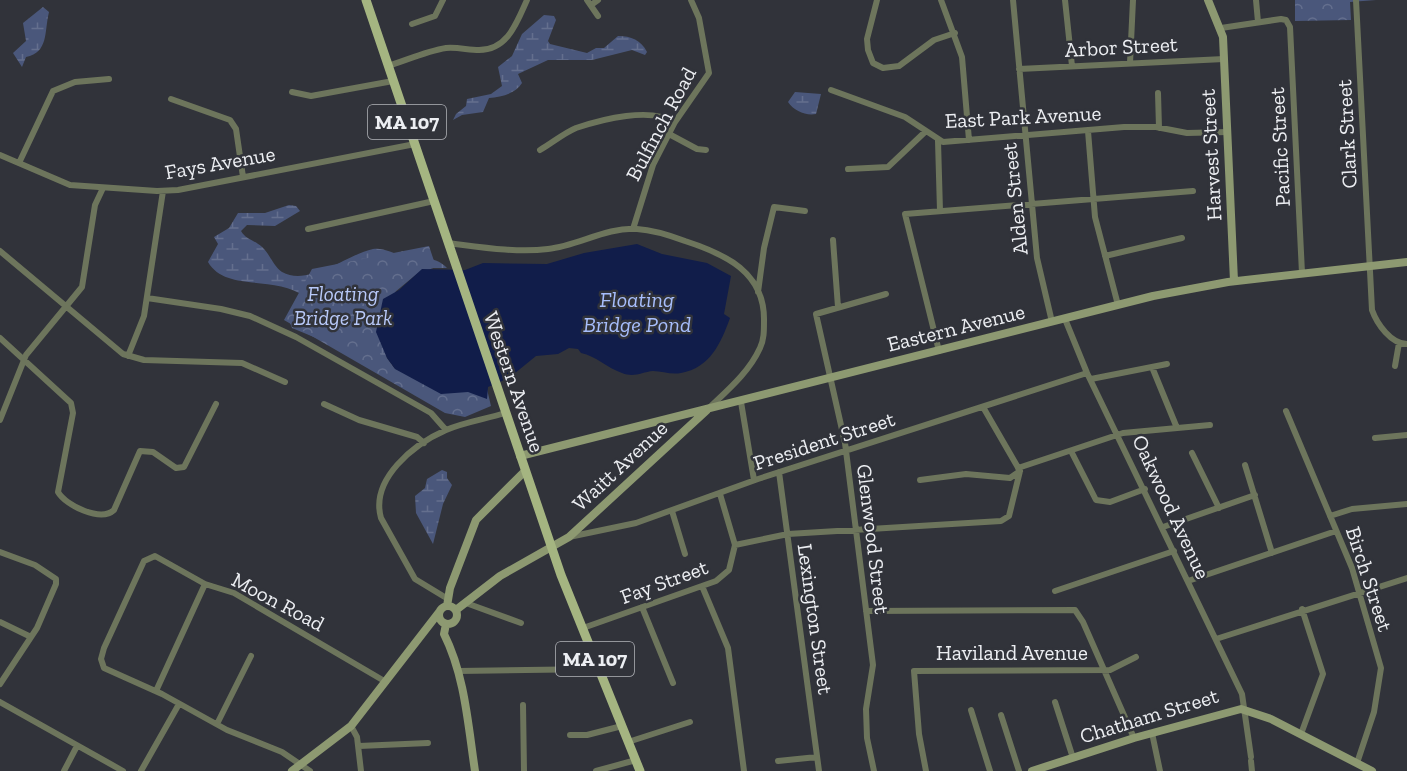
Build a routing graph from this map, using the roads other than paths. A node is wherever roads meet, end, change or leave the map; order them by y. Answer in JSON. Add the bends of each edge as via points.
{"nodes":[{"id":1,"x":366,"y":0,"type":"edge"},
{"id":2,"x":443,"y":0,"type":"edge"},
{"id":3,"x":527,"y":0,"type":"edge"},
{"id":4,"x":598,"y":0,"type":"edge"},
{"id":5,"x":691,"y":0,"type":"edge"},
{"id":6,"x":877,"y":0,"type":"edge"},
{"id":7,"x":940,"y":0,"type":"edge"},
{"id":8,"x":1013,"y":0,"type":"edge"},
{"id":9,"x":1065,"y":0,"type":"edge"},
{"id":10,"x":1133,"y":0,"type":"edge"},
{"id":11,"x":1208,"y":0,"type":"edge"},
{"id":12,"x":1256,"y":0,"type":"edge"},
{"id":13,"x":1356,"y":0,"type":"edge"},
{"id":14,"x":589,"y":2,"type":"edge"},
{"id":15,"x":598,"y":16,"type":"dead end"},
{"id":16,"x":1258,"y":22,"type":"junction"},
{"id":17,"x":412,"y":24,"type":"dead end"},
{"id":18,"x":1221,"y":28,"type":"junction"},
{"id":19,"x":955,"y":33,"type":"junction"},
{"id":20,"x":1224,"y":59,"type":"junction"},
{"id":21,"x":1130,"y":63,"type":"junction"},
{"id":22,"x":388,"y":66,"type":"junction"},
{"id":23,"x":1072,"y":66,"type":"junction"},
{"id":24,"x":1019,"y":69,"type":"junction"},
{"id":25,"x":109,"y":79,"type":"dead end"},
{"id":26,"x":393,"y":81,"type":"junction"},
{"id":27,"x":831,"y":90,"type":"dead end"},
{"id":28,"x":292,"y":92,"type":"dead end"},
{"id":29,"x":1158,"y":93,"type":"dead end"},
{"id":30,"x":171,"y":99,"type":"dead end"},
{"id":31,"x":675,"y":122,"type":"junction"},
{"id":32,"x":1159,"y":128,"type":"junction"},
{"id":33,"x":926,"y":131,"type":"junction"},
{"id":34,"x":1088,"y":131,"type":"junction"},
{"id":35,"x":1228,"y":132,"type":"junction"},
{"id":36,"x":669,"y":134,"type":"junction"},
{"id":37,"x":1025,"y":136,"type":"junction"},
{"id":38,"x":969,"y":140,"type":"junction"},
{"id":39,"x":938,"y":141,"type":"junction"},
{"id":40,"x":415,"y":144,"type":"junction"},
{"id":41,"x":540,"y":150,"type":"dead end"},
{"id":42,"x":706,"y":150,"type":"dead end"},
{"id":43,"x":0,"y":155,"type":"edge"},
{"id":44,"x":19,"y":163,"type":"junction"},
{"id":45,"x":848,"y":169,"type":"dead end"},
{"id":46,"x":243,"y":177,"type":"junction"},
{"id":47,"x":103,"y":188,"type":"junction"},
{"id":48,"x":163,"y":191,"type":"junction"},
{"id":49,"x":1193,"y":191,"type":"dead end"},
{"id":50,"x":1093,"y":198,"type":"junction"},
{"id":51,"x":434,"y":201,"type":"junction"},
{"id":52,"x":1033,"y":204,"type":"junction"},
{"id":53,"x":804,"y":211,"type":"dead end"},
{"id":54,"x":940,"y":211,"type":"junction"},
{"id":55,"x":633,"y":229,"type":"junction"},
{"id":56,"x":308,"y":230,"type":"dead end"},
{"id":57,"x":1182,"y":238,"type":"dead end"},
{"id":58,"x":833,"y":240,"type":"dead end"},
{"id":59,"x":448,"y":243,"type":"junction"},
{"id":60,"x":0,"y":251,"type":"edge"},
{"id":61,"x":1105,"y":256,"type":"junction"},
{"id":62,"x":1407,"y":262,"type":"edge"},
{"id":63,"x":1370,"y":266,"type":"junction"},
{"id":64,"x":1302,"y":273,"type":"junction"},
{"id":65,"x":1234,"y":281,"type":"junction"},
{"id":66,"x":758,"y":292,"type":"junction"},
{"id":67,"x":886,"y":294,"type":"dead end"},
{"id":68,"x":147,"y":298,"type":"junction"},
{"id":69,"x":1118,"y":305,"type":"junction"},
{"id":70,"x":65,"y":308,"type":"junction"},
{"id":71,"x":838,"y":308,"type":"junction"},
{"id":72,"x":1065,"y":319,"type":"junction"},
{"id":73,"x":1052,"y":322,"type":"junction"},
{"id":74,"x":0,"y":338,"type":"edge"},
{"id":75,"x":1399,"y":343,"type":"junction"},
{"id":76,"x":1407,"y":344,"type":"edge"},
{"id":77,"x":939,"y":351,"type":"junction"},
{"id":78,"x":128,"y":356,"type":"junction"},
{"id":79,"x":25,"y":358,"type":"junction"},
{"id":80,"x":1167,"y":364,"type":"dead end"},
{"id":81,"x":1395,"y":366,"type":"dead end"},
{"id":82,"x":1152,"y":367,"type":"junction"},
{"id":83,"x":1089,"y":376,"type":"junction"},
{"id":84,"x":831,"y":379,"type":"junction"},
{"id":85,"x":285,"y":382,"type":"dead end"},
{"id":86,"x":741,"y":402,"type":"junction"},
{"id":87,"x":216,"y":404,"type":"dead end"},
{"id":88,"x":324,"y":404,"type":"dead end"},
{"id":89,"x":710,"y":407,"type":"junction"},
{"id":90,"x":983,"y":407,"type":"junction"},
{"id":91,"x":1286,"y":411,"type":"dead end"},
{"id":92,"x":505,"y":413,"type":"junction"},
{"id":93,"x":0,"y":420,"type":"edge"},
{"id":94,"x":1210,"y":425,"type":"dead end"},
{"id":95,"x":1177,"y":428,"type":"junction"},
{"id":96,"x":446,"y":430,"type":"junction"},
{"id":97,"x":1119,"y":435,"type":"junction"},
{"id":98,"x":1407,"y":435,"type":"edge"},
{"id":99,"x":1375,"y":438,"type":"dead end"},
{"id":100,"x":424,"y":443,"type":"junction"},
{"id":101,"x":1071,"y":451,"type":"junction"},
{"id":102,"x":846,"y":452,"type":"junction"},
{"id":103,"x":1192,"y":453,"type":"dead end"},
{"id":104,"x":520,"y":456,"type":"junction"},
{"id":105,"x":1245,"y":465,"type":"dead end"},
{"id":106,"x":1019,"y":470,"type":"junction"},
{"id":107,"x":525,"y":471,"type":"junction"},
{"id":108,"x":779,"y":472,"type":"junction"},
{"id":109,"x":754,"y":480,"type":"junction"},
{"id":110,"x":920,"y":480,"type":"dead end"},
{"id":111,"x":1144,"y":489,"type":"junction"},
{"id":112,"x":720,"y":494,"type":"junction"},
{"id":113,"x":1255,"y":495,"type":"junction"},
{"id":114,"x":1407,"y":504,"type":"edge"},
{"id":115,"x":1219,"y":508,"type":"junction"},
{"id":116,"x":672,"y":511,"type":"junction"},
{"id":117,"x":1330,"y":516,"type":"junction"},
{"id":118,"x":1162,"y":527,"type":"junction"},
{"id":119,"x":856,"y":530,"type":"junction"},
{"id":120,"x":1336,"y":531,"type":"junction"},
{"id":121,"x":788,"y":534,"type":"junction"},
{"id":122,"x":569,"y":537,"type":"junction"},
{"id":123,"x":735,"y":545,"type":"junction"},
{"id":124,"x":553,"y":547,"type":"junction"},
{"id":125,"x":1174,"y":551,"type":"junction"},
{"id":126,"x":0,"y":552,"type":"edge"},
{"id":127,"x":1272,"y":553,"type":"junction"},
{"id":128,"x":685,"y":554,"type":"dead end"},
{"id":129,"x":1407,"y":578,"type":"edge"},
{"id":130,"x":1188,"y":581,"type":"junction"},
{"id":131,"x":205,"y":584,"type":"junction"},
{"id":132,"x":702,"y":586,"type":"junction"},
{"id":133,"x":1055,"y":591,"type":"dead end"},
{"id":134,"x":1359,"y":592,"type":"junction"},
{"id":135,"x":466,"y":603,"type":"junction"},
{"id":136,"x":445,"y":605,"type":"junction"},
{"id":137,"x":642,"y":607,"type":"junction"},
{"id":138,"x":1302,"y":609,"type":"junction"},
{"id":139,"x":456,"y":610,"type":"junction"},
{"id":140,"x":866,"y":611,"type":"junction"},
{"id":141,"x":0,"y":622,"type":"edge"},
{"id":142,"x":448,"y":622,"type":"junction"},
{"id":143,"x":521,"y":623,"type":"dead end"},
{"id":144,"x":583,"y":628,"type":"junction"},
{"id":145,"x":432,"y":631,"type":"junction"},
{"id":146,"x":444,"y":634,"type":"junction"},
{"id":147,"x":31,"y":637,"type":"junction"},
{"id":148,"x":1215,"y":639,"type":"junction"},
{"id":149,"x":418,"y":643,"type":"junction"},
{"id":150,"x":451,"y":649,"type":"junction"},
{"id":151,"x":251,"y":656,"type":"dead end"},
{"id":152,"x":1136,"y":657,"type":"dead end"},
{"id":153,"x":599,"y":669,"type":"junction"},
{"id":154,"x":1104,"y":669,"type":"junction"},
{"id":155,"x":458,"y":671,"type":"junction"},
{"id":156,"x":386,"y":682,"type":"junction"},
{"id":157,"x":673,"y":683,"type":"dead end"},
{"id":158,"x":0,"y":684,"type":"edge"},
{"id":159,"x":156,"y":692,"type":"junction"},
{"id":160,"x":0,"y":702,"type":"edge"},
{"id":161,"x":1054,"y":702,"type":"dead end"},
{"id":162,"x":179,"y":704,"type":"junction"},
{"id":163,"x":523,"y":705,"type":"dead end"},
{"id":164,"x":971,"y":710,"type":"dead end"},
{"id":165,"x":1246,"y":710,"type":"junction"},
{"id":166,"x":1001,"y":715,"type":"dead end"},
{"id":167,"x":690,"y":722,"type":"dead end"},
{"id":168,"x":217,"y":724,"type":"junction"},
{"id":169,"x":351,"y":726,"type":"junction"},
{"id":170,"x":622,"y":726,"type":"junction"},
{"id":171,"x":1152,"y":733,"type":"junction"},
{"id":172,"x":570,"y":735,"type":"dead end"},
{"id":173,"x":1301,"y":735,"type":"junction"},
{"id":174,"x":1134,"y":738,"type":"junction"},
{"id":175,"x":628,"y":742,"type":"junction"},
{"id":176,"x":429,"y":743,"type":"dead end"},
{"id":177,"x":77,"y":746,"type":"junction"},
{"id":178,"x":359,"y":746,"type":"junction"},
{"id":179,"x":817,"y":757,"type":"junction"},
{"id":180,"x":1073,"y":758,"type":"junction"},
{"id":181,"x":636,"y":760,"type":"junction"},
{"id":182,"x":778,"y":761,"type":"dead end"},
{"id":183,"x":300,"y":765,"type":"junction"},
{"id":184,"x":1365,"y":768,"type":"edge"},
{"id":185,"x":64,"y":771,"type":"edge"},
{"id":186,"x":123,"y":771,"type":"edge"},
{"id":187,"x":141,"y":771,"type":"edge"},
{"id":188,"x":292,"y":771,"type":"edge"},
{"id":189,"x":310,"y":771,"type":"edge"},
{"id":190,"x":361,"y":771,"type":"edge"},
{"id":191,"x":475,"y":771,"type":"edge"},
{"id":192,"x":524,"y":771,"type":"edge"},
{"id":193,"x":596,"y":771,"type":"edge"},
{"id":194,"x":640,"y":771,"type":"edge"},
{"id":195,"x":744,"y":771,"type":"edge"},
{"id":196,"x":819,"y":771,"type":"edge"},
{"id":197,"x":874,"y":771,"type":"edge"},
{"id":198,"x":926,"y":771,"type":"edge"},
{"id":199,"x":990,"y":771,"type":"edge"},
{"id":200,"x":1019,"y":771,"type":"edge"},
{"id":201,"x":1032,"y":771,"type":"edge"},
{"id":202,"x":1160,"y":771,"type":"edge"},
{"id":203,"x":1252,"y":771,"type":"edge"}],
"edges":[{"from":1,"to":22,"type":"main road","name":"Western Avenue","number":"MA 107"},
{"from":2,"to":17,"type":"street","via":[[435,16]]},
{"from":3,"to":22,"type":"street","via":[[512,31],[497,46],[475,50],[449,48]]},
{"from":4,"to":14,"type":"street"},
{"from":5,"to":31,"type":"street","name":"Bulfinch Road","via":[[699,18],[709,73]]},
{"from":6,"to":19,"type":"street","via":[[867,39],[873,63],[883,68],[899,66],[934,40]]},
{"from":7,"to":19,"type":"street"},
{"from":8,"to":24,"type":"street","name":"Alden Street"},
{"from":9,"to":23,"type":"street"},
{"from":10,"to":21,"type":"street"},
{"from":11,"to":18,"type":"main road","name":"Harvest Street"},
{"from":12,"to":16,"type":"street"},
{"from":13,"to":63,"type":"street","name":"Clark Street"},
{"from":14,"to":15,"type":"street"},
{"from":16,"to":18,"type":"street"},
{"from":16,"to":64,"type":"street","name":"Pacific Street","via":[[1286,20],[1291,36]]},
{"from":18,"to":20,"type":"main road","name":"Harvest Street"},
{"from":19,"to":38,"type":"street","via":[[962,57]]},
{"from":20,"to":21,"type":"street","name":"Arbor Street"},
{"from":20,"to":35,"type":"main road","name":"Harvest Street"},
{"from":21,"to":23,"type":"street","name":"Arbor Street"},
{"from":22,"to":26,"type":"main road","name":"Western Avenue","number":"MA 107"},
{"from":23,"to":24,"type":"street","name":"Arbor Street"},
{"from":24,"to":37,"type":"street","name":"Alden Street"},
{"from":25,"to":44,"type":"street","via":[[75,82],[53,91]]},
{"from":26,"to":28,"type":"street","via":[[311,96]]},
{"from":26,"to":40,"type":"main road","name":"Western Avenue","number":"MA 107"},
{"from":27,"to":33,"type":"street","name":"East Park Avenue","via":[[905,117]]},
{"from":29,"to":32,"type":"street"},
{"from":30,"to":46,"type":"street","via":[[230,120],[236,129]]},
{"from":31,"to":36,"type":"street","name":"Bulfinch Road"},
{"from":31,"to":41,"type":"street","via":[[655,113],[632,116],[575,129]]},
{"from":32,"to":34,"type":"street","name":"East Park Avenue"},
{"from":32,"to":35,"type":"street","name":"East Park Avenue","via":[[1187,133]]},
{"from":33,"to":39,"type":"street","name":"East Park Avenue"},
{"from":33,"to":45,"type":"street","via":[[888,167]]},
{"from":34,"to":37,"type":"street","name":"East Park Avenue"},
{"from":34,"to":50,"type":"street"},
{"from":35,"to":65,"type":"main road","name":"Harvest Street"},
{"from":36,"to":42,"type":"street"},
{"from":36,"to":55,"type":"street","name":"Bulfinch Road","via":[[649,173]]},
{"from":37,"to":38,"type":"street","name":"East Park Avenue"},
{"from":37,"to":52,"type":"street","name":"Alden Street"},
{"from":38,"to":39,"type":"street","name":"East Park Avenue"},
{"from":39,"to":54,"type":"street"},
{"from":40,"to":46,"type":"street","name":"Fays Avenue"},
{"from":40,"to":51,"type":"main road","name":"Western Avenue","number":"MA 107"},
{"from":43,"to":44,"type":"street","name":"Fays Avenue"},
{"from":44,"to":47,"type":"street","name":"Fays Avenue","via":[[70,185]]},
{"from":46,"to":48,"type":"street","name":"Fays Avenue"},
{"from":47,"to":48,"type":"street","name":"Fays Avenue"},
{"from":47,"to":70,"type":"street","via":[[95,205],[82,287]]},
{"from":48,"to":68,"type":"street"},
{"from":49,"to":50,"type":"street"},
{"from":50,"to":52,"type":"street"},
{"from":50,"to":61,"type":"street"},
{"from":51,"to":56,"type":"street"},
{"from":51,"to":59,"type":"main road","name":"Western Avenue","number":"MA 107"},
{"from":52,"to":54,"type":"street"},
{"from":52,"to":73,"type":"street","name":"Alden Street","via":[[1038,264]]},
{"from":53,"to":66,"type":"street","via":[[774,207]]},
{"from":54,"to":77,"type":"street","via":[[905,214]]},
{"from":55,"to":59,"type":"street","via":[[607,232],[549,249]]},
{"from":55,"to":66,"type":"street","via":[[666,234],[723,254],[743,269]]},
{"from":57,"to":61,"type":"street"},
{"from":58,"to":71,"type":"street"},
{"from":59,"to":92,"type":"main road","name":"Western Avenue","number":"MA 107"},
{"from":60,"to":70,"type":"street"},
{"from":61,"to":69,"type":"street"},
{"from":62,"to":63,"type":"main road","name":"Eastern Avenue"},
{"from":63,"to":64,"type":"main road","name":"Eastern Avenue"},
{"from":63,"to":75,"type":"street","name":"Clark Street","via":[[1372,310],[1378,323]]},
{"from":64,"to":65,"type":"main road","name":"Eastern Avenue"},
{"from":65,"to":69,"type":"main road","name":"Eastern Avenue"},
{"from":66,"to":89,"type":"street","via":[[764,315],[761,346],[743,375]]},
{"from":67,"to":71,"type":"street"},
{"from":68,"to":78,"type":"street"},
{"from":68,"to":96,"type":"street","via":[[228,310],[273,325],[431,413]]},
{"from":69,"to":72,"type":"main road","name":"Eastern Avenue"},
{"from":70,"to":78,"type":"street","via":[[111,347]]},
{"from":70,"to":79,"type":"street"},
{"from":71,"to":84,"type":"street","name":"Glenwood Street","via":[[816,314]]},
{"from":72,"to":73,"type":"main road","name":"Eastern Avenue"},
{"from":72,"to":83,"type":"street","name":"Oakwood Avenue"},
{"from":73,"to":77,"type":"main road","name":"Eastern Avenue"},
{"from":74,"to":79,"type":"street"},
{"from":75,"to":76,"type":"street"},
{"from":75,"to":81,"type":"street"},
{"from":77,"to":84,"type":"main road","name":"Eastern Avenue"},
{"from":78,"to":85,"type":"street","via":[[144,360],[242,363]]},
{"from":79,"to":87,"type":"street","via":[[68,398],[73,408],[58,487],[63,499],[98,515],[112,512],[136,457],[144,450],[182,468]]},
{"from":79,"to":93,"type":"street"},
{"from":80,"to":82,"type":"street","name":"President Street"},
{"from":82,"to":83,"type":"street","name":"President Street"},
{"from":82,"to":95,"type":"street"},
{"from":83,"to":90,"type":"street","name":"President Street"},
{"from":83,"to":97,"type":"street","name":"Oakwood Avenue"},
{"from":84,"to":86,"type":"main road","name":"Eastern Avenue"},
{"from":84,"to":102,"type":"street","name":"Glenwood Street"},
{"from":86,"to":89,"type":"main road","name":"Eastern Avenue"},
{"from":86,"to":109,"type":"street"},
{"from":88,"to":100,"type":"street","via":[[351,417],[417,437]]},
{"from":89,"to":104,"type":"main road","name":"Eastern Avenue"},
{"from":89,"to":122,"type":"main road","name":"Waitt Avenue"},
{"from":90,"to":102,"type":"street","name":"President Street"},
{"from":90,"to":106,"type":"street"},
{"from":91,"to":117,"type":"street","name":"Birch Street"},
{"from":92,"to":96,"type":"street"},
{"from":92,"to":104,"type":"main road","name":"Western Avenue","number":"MA 107"},
{"from":94,"to":95,"type":"street"},
{"from":95,"to":97,"type":"street"},
{"from":96,"to":100,"type":"street"},
{"from":97,"to":101,"type":"street"},
{"from":97,"to":111,"type":"street","name":"Oakwood Avenue"},
{"from":98,"to":99,"type":"street"},
{"from":100,"to":136,"type":"street","via":[[384,482],[380,513],[415,579]]},
{"from":101,"to":106,"type":"street"},
{"from":101,"to":111,"type":"street","via":[[1092,497],[1103,502]]},
{"from":102,"to":108,"type":"street","name":"President Street"},
{"from":102,"to":119,"type":"street","name":"Glenwood Street"},
{"from":103,"to":115,"type":"street"},
{"from":104,"to":107,"type":"main road","name":"Western Avenue","number":"MA 107"},
{"from":105,"to":113,"type":"street"},
{"from":106,"to":110,"type":"street","via":[[1010,478],[966,474]]},
{"from":106,"to":119,"type":"street","via":[[1007,518],[996,522]]},
{"from":107,"to":124,"type":"main road","name":"Western Avenue","number":"MA 107"},
{"from":107,"to":136,"type":"main road","via":[[476,520]]},
{"from":108,"to":109,"type":"street","name":"President Street"},
{"from":108,"to":121,"type":"street","name":"Lexington Street"},
{"from":109,"to":112,"type":"street","name":"President Street"},
{"from":111,"to":118,"type":"street","name":"Oakwood Avenue"},
{"from":112,"to":116,"type":"street","name":"President Street"},
{"from":112,"to":123,"type":"street"},
{"from":113,"to":115,"type":"street"},
{"from":113,"to":127,"type":"street"},
{"from":114,"to":117,"type":"street","via":[[1352,509]]},
{"from":115,"to":118,"type":"street"},
{"from":116,"to":122,"type":"street","name":"President Street"},
{"from":116,"to":128,"type":"street"},
{"from":117,"to":120,"type":"street","name":"Birch Street"},
{"from":118,"to":125,"type":"street","name":"Oakwood Avenue"},
{"from":119,"to":121,"type":"street"},
{"from":119,"to":140,"type":"street","name":"Glenwood Street"},
{"from":120,"to":127,"type":"street"},
{"from":120,"to":134,"type":"street","name":"Birch Street"},
{"from":121,"to":123,"type":"street"},
{"from":121,"to":179,"type":"street","name":"Lexington Street"},
{"from":122,"to":124,"type":"main road","name":"Waitt Avenue"},
{"from":123,"to":132,"type":"street","name":"Fay Street","via":[[726,575]]},
{"from":124,"to":135,"type":"main road","name":"Waitt Avenue","via":[[500,576]]},
{"from":124,"to":144,"type":"main road","name":"Western Avenue","number":"MA 107"},
{"from":125,"to":130,"type":"street","name":"Oakwood Avenue"},
{"from":125,"to":133,"type":"street"},
{"from":126,"to":147,"type":"street","via":[[35,565],[56,579],[53,594]]},
{"from":127,"to":130,"type":"street"},
{"from":129,"to":134,"type":"street"},
{"from":130,"to":148,"type":"street","name":"Oakwood Avenue"},
{"from":131,"to":156,"type":"street","name":"Moon Road","via":[[234,593]]},
{"from":131,"to":159,"type":"street"},
{"from":131,"to":159,"type":"street","name":"Moon Road","via":[[151,556],[144,561],[133,584],[104,648],[102,664]]},
{"from":132,"to":137,"type":"street","name":"Fay Street"},
{"from":132,"to":195,"type":"street","via":[[728,648]]},
{"from":134,"to":138,"type":"street"},
{"from":134,"to":184,"type":"street","name":"Birch Street","via":[[1382,677]]},
{"from":135,"to":139,"type":"main road","name":"Waitt Avenue"},
{"from":135,"to":143,"type":"street"},
{"from":136,"to":139,"type":"main road"},
{"from":136,"to":142,"type":"main road"},
{"from":136,"to":149,"type":"main road"},
{"from":137,"to":144,"type":"street","name":"Fay Street"},
{"from":137,"to":157,"type":"street"},
{"from":138,"to":148,"type":"street"},
{"from":138,"to":173,"type":"street","via":[[1323,674]]},
{"from":139,"to":142,"type":"main road"},
{"from":140,"to":154,"type":"street","via":[[1075,610]]},
{"from":140,"to":197,"type":"street","name":"Glenwood Street","via":[[873,665],[866,725]]},
{"from":141,"to":147,"type":"street"},
{"from":142,"to":145,"type":"main road"},
{"from":142,"to":146,"type":"main road"},
{"from":142,"to":150,"type":"main road"},
{"from":144,"to":153,"type":"main road","name":"Western Avenue","number":"MA 107"},
{"from":145,"to":146,"type":"main road"},
{"from":145,"to":149,"type":"main road"},
{"from":146,"to":150,"type":"main road"},
{"from":147,"to":158,"type":"street"},
{"from":148,"to":165,"type":"street","name":"Oakwood Avenue"},
{"from":149,"to":156,"type":"main road"},
{"from":150,"to":155,"type":"main road"},
{"from":151,"to":168,"type":"street"},
{"from":152,"to":154,"type":"street","via":[[1110,670]]},
{"from":153,"to":155,"type":"street"},
{"from":153,"to":170,"type":"main road","name":"Western Avenue","number":"MA 107"},
{"from":154,"to":174,"type":"street"},
{"from":154,"to":198,"type":"street","name":"Haviland Avenue","via":[[914,671]]},
{"from":155,"to":191,"type":"main road"},
{"from":156,"to":169,"type":"main road"},
{"from":159,"to":162,"type":"street"},
{"from":160,"to":177,"type":"street"},
{"from":161,"to":180,"type":"street"},
{"from":162,"to":168,"type":"street"},
{"from":162,"to":187,"type":"street"},
{"from":163,"to":192,"type":"street"},
{"from":164,"to":199,"type":"street"},
{"from":165,"to":171,"type":"main road","name":"Chatham Street","via":[[1216,714]]},
{"from":165,"to":173,"type":"main road","name":"Chatham Street"},
{"from":165,"to":203,"type":"street","name":"Oakwood Avenue"},
{"from":166,"to":200,"type":"street"},
{"from":167,"to":175,"type":"street"},
{"from":168,"to":183,"type":"street","via":[[282,752]]},
{"from":169,"to":178,"type":"street"},
{"from":169,"to":183,"type":"main road"},
{"from":170,"to":172,"type":"street"},
{"from":170,"to":175,"type":"main road","name":"Western Avenue","number":"MA 107"},
{"from":171,"to":174,"type":"main road","name":"Chatham Street"},
{"from":171,"to":202,"type":"street"},
{"from":173,"to":184,"type":"main road","name":"Chatham Street"},
{"from":174,"to":180,"type":"main road","name":"Chatham Street"},
{"from":175,"to":181,"type":"main road","name":"Western Avenue","number":"MA 107"},
{"from":176,"to":178,"type":"street"},
{"from":177,"to":185,"type":"street"},
{"from":177,"to":186,"type":"street"},
{"from":178,"to":190,"type":"street"},
{"from":179,"to":182,"type":"street"},
{"from":179,"to":196,"type":"street","name":"Lexington Street"},
{"from":180,"to":201,"type":"main road","name":"Chatham Street"},
{"from":181,"to":193,"type":"street"},
{"from":181,"to":194,"type":"main road","name":"Western Avenue","number":"MA 107"},
{"from":183,"to":188,"type":"main road"},
{"from":183,"to":189,"type":"street"}]}
